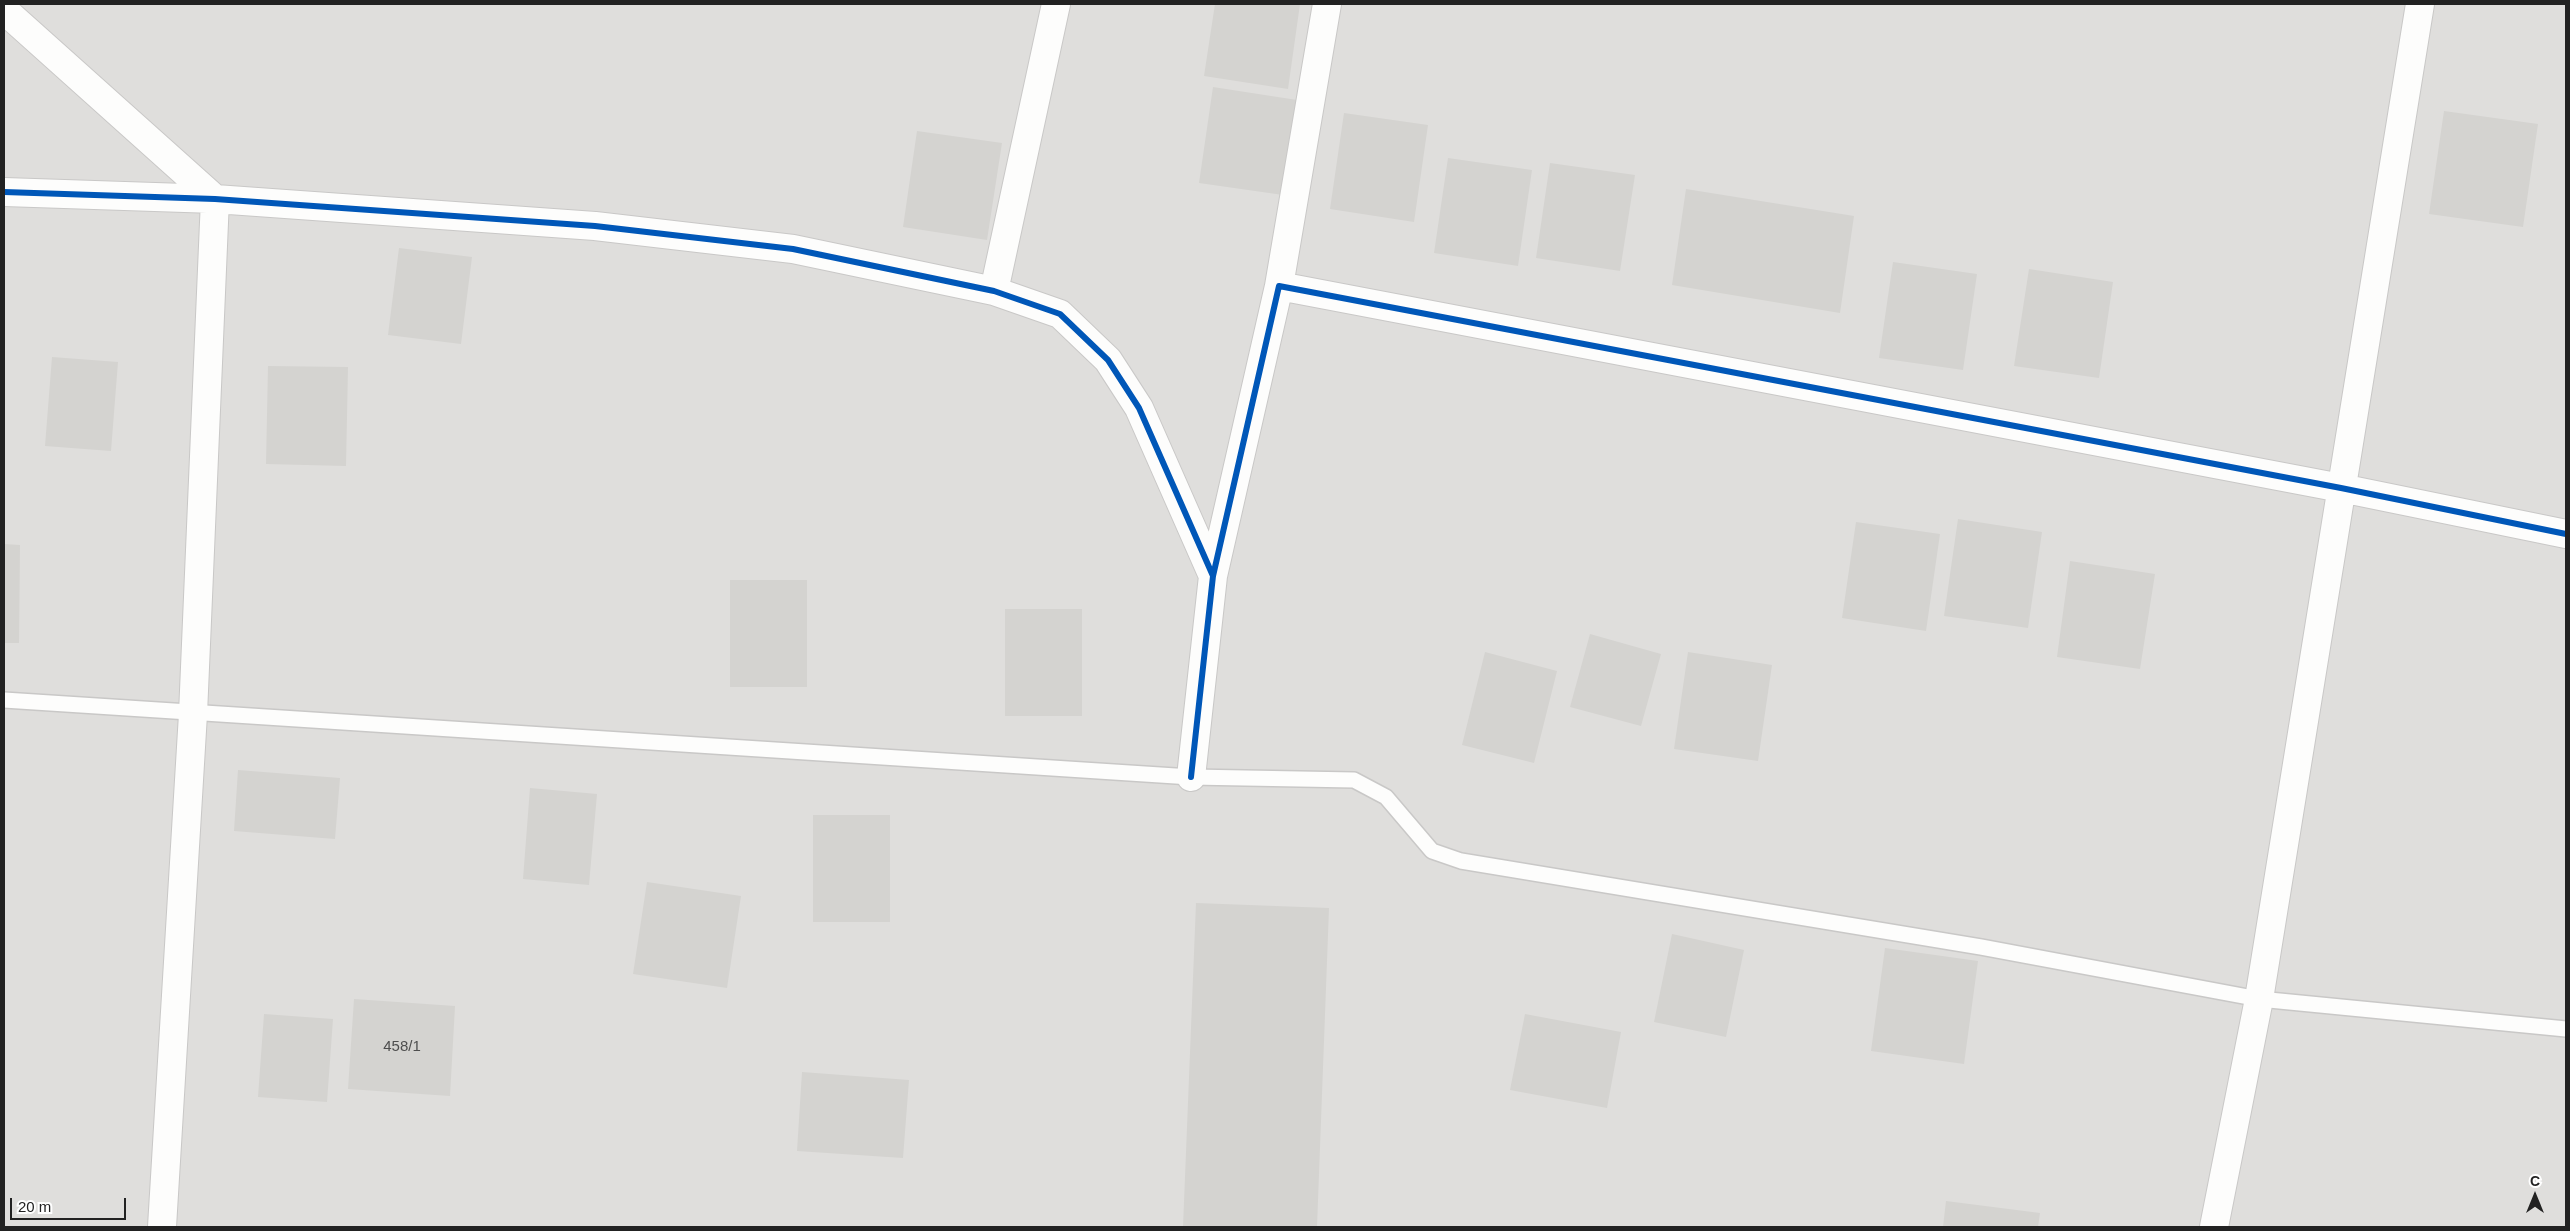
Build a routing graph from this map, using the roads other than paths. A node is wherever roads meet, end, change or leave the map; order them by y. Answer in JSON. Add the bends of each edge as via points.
{"nodes":[{"id":1,"x":1056,"y":4,"type":"edge"},
{"id":2,"x":1327,"y":4,"type":"edge"},
{"id":3,"x":2420,"y":4,"type":"edge"},
{"id":4,"x":4,"y":10,"type":"edge"},
{"id":5,"x":4,"y":192,"type":"edge"},
{"id":6,"x":216,"y":199,"type":"junction"},
{"id":7,"x":1279,"y":286,"type":"junction"},
{"id":8,"x":994,"y":291,"type":"junction"},
{"id":9,"x":2341,"y":488,"type":"junction"},
{"id":10,"x":2566,"y":534,"type":"edge"},
{"id":11,"x":1213,"y":576,"type":"junction"},
{"id":12,"x":4,"y":700,"type":"edge"},
{"id":13,"x":193,"y":714,"type":"junction"},
{"id":14,"x":1191,"y":777,"type":"junction"},
{"id":15,"x":2259,"y":999,"type":"junction"},
{"id":16,"x":2566,"y":1029,"type":"edge"},
{"id":17,"x":162,"y":1227,"type":"edge"},
{"id":18,"x":2214,"y":1227,"type":"edge"}],
"edges":[{"from":1,"to":8,"type":"street"},
{"from":2,"to":7,"type":"street"},
{"from":3,"to":9,"type":"street"},
{"from":4,"to":6,"type":"street"},
{"from":5,"to":6,"type":"street"},
{"from":6,"to":8,"type":"street","via":[[595,226],[774,247]]},
{"from":6,"to":13,"type":"street"},
{"from":7,"to":9,"type":"street"},
{"from":7,"to":11,"type":"street"},
{"from":8,"to":11,"type":"street","via":[[1060,314],[1108,360],[1139,408]]},
{"from":9,"to":10,"type":"street"},
{"from":9,"to":15,"type":"street"},
{"from":11,"to":14,"type":"street"},
{"from":12,"to":13,"type":"lane"},
{"from":13,"to":14,"type":"lane"},
{"from":13,"to":17,"type":"street"},
{"from":14,"to":15,"type":"lane","via":[[1354,780],[1386,797],[1432,852],[1461,861],[1981,947]]},
{"from":15,"to":16,"type":"lane"},
{"from":15,"to":18,"type":"street"}]}
